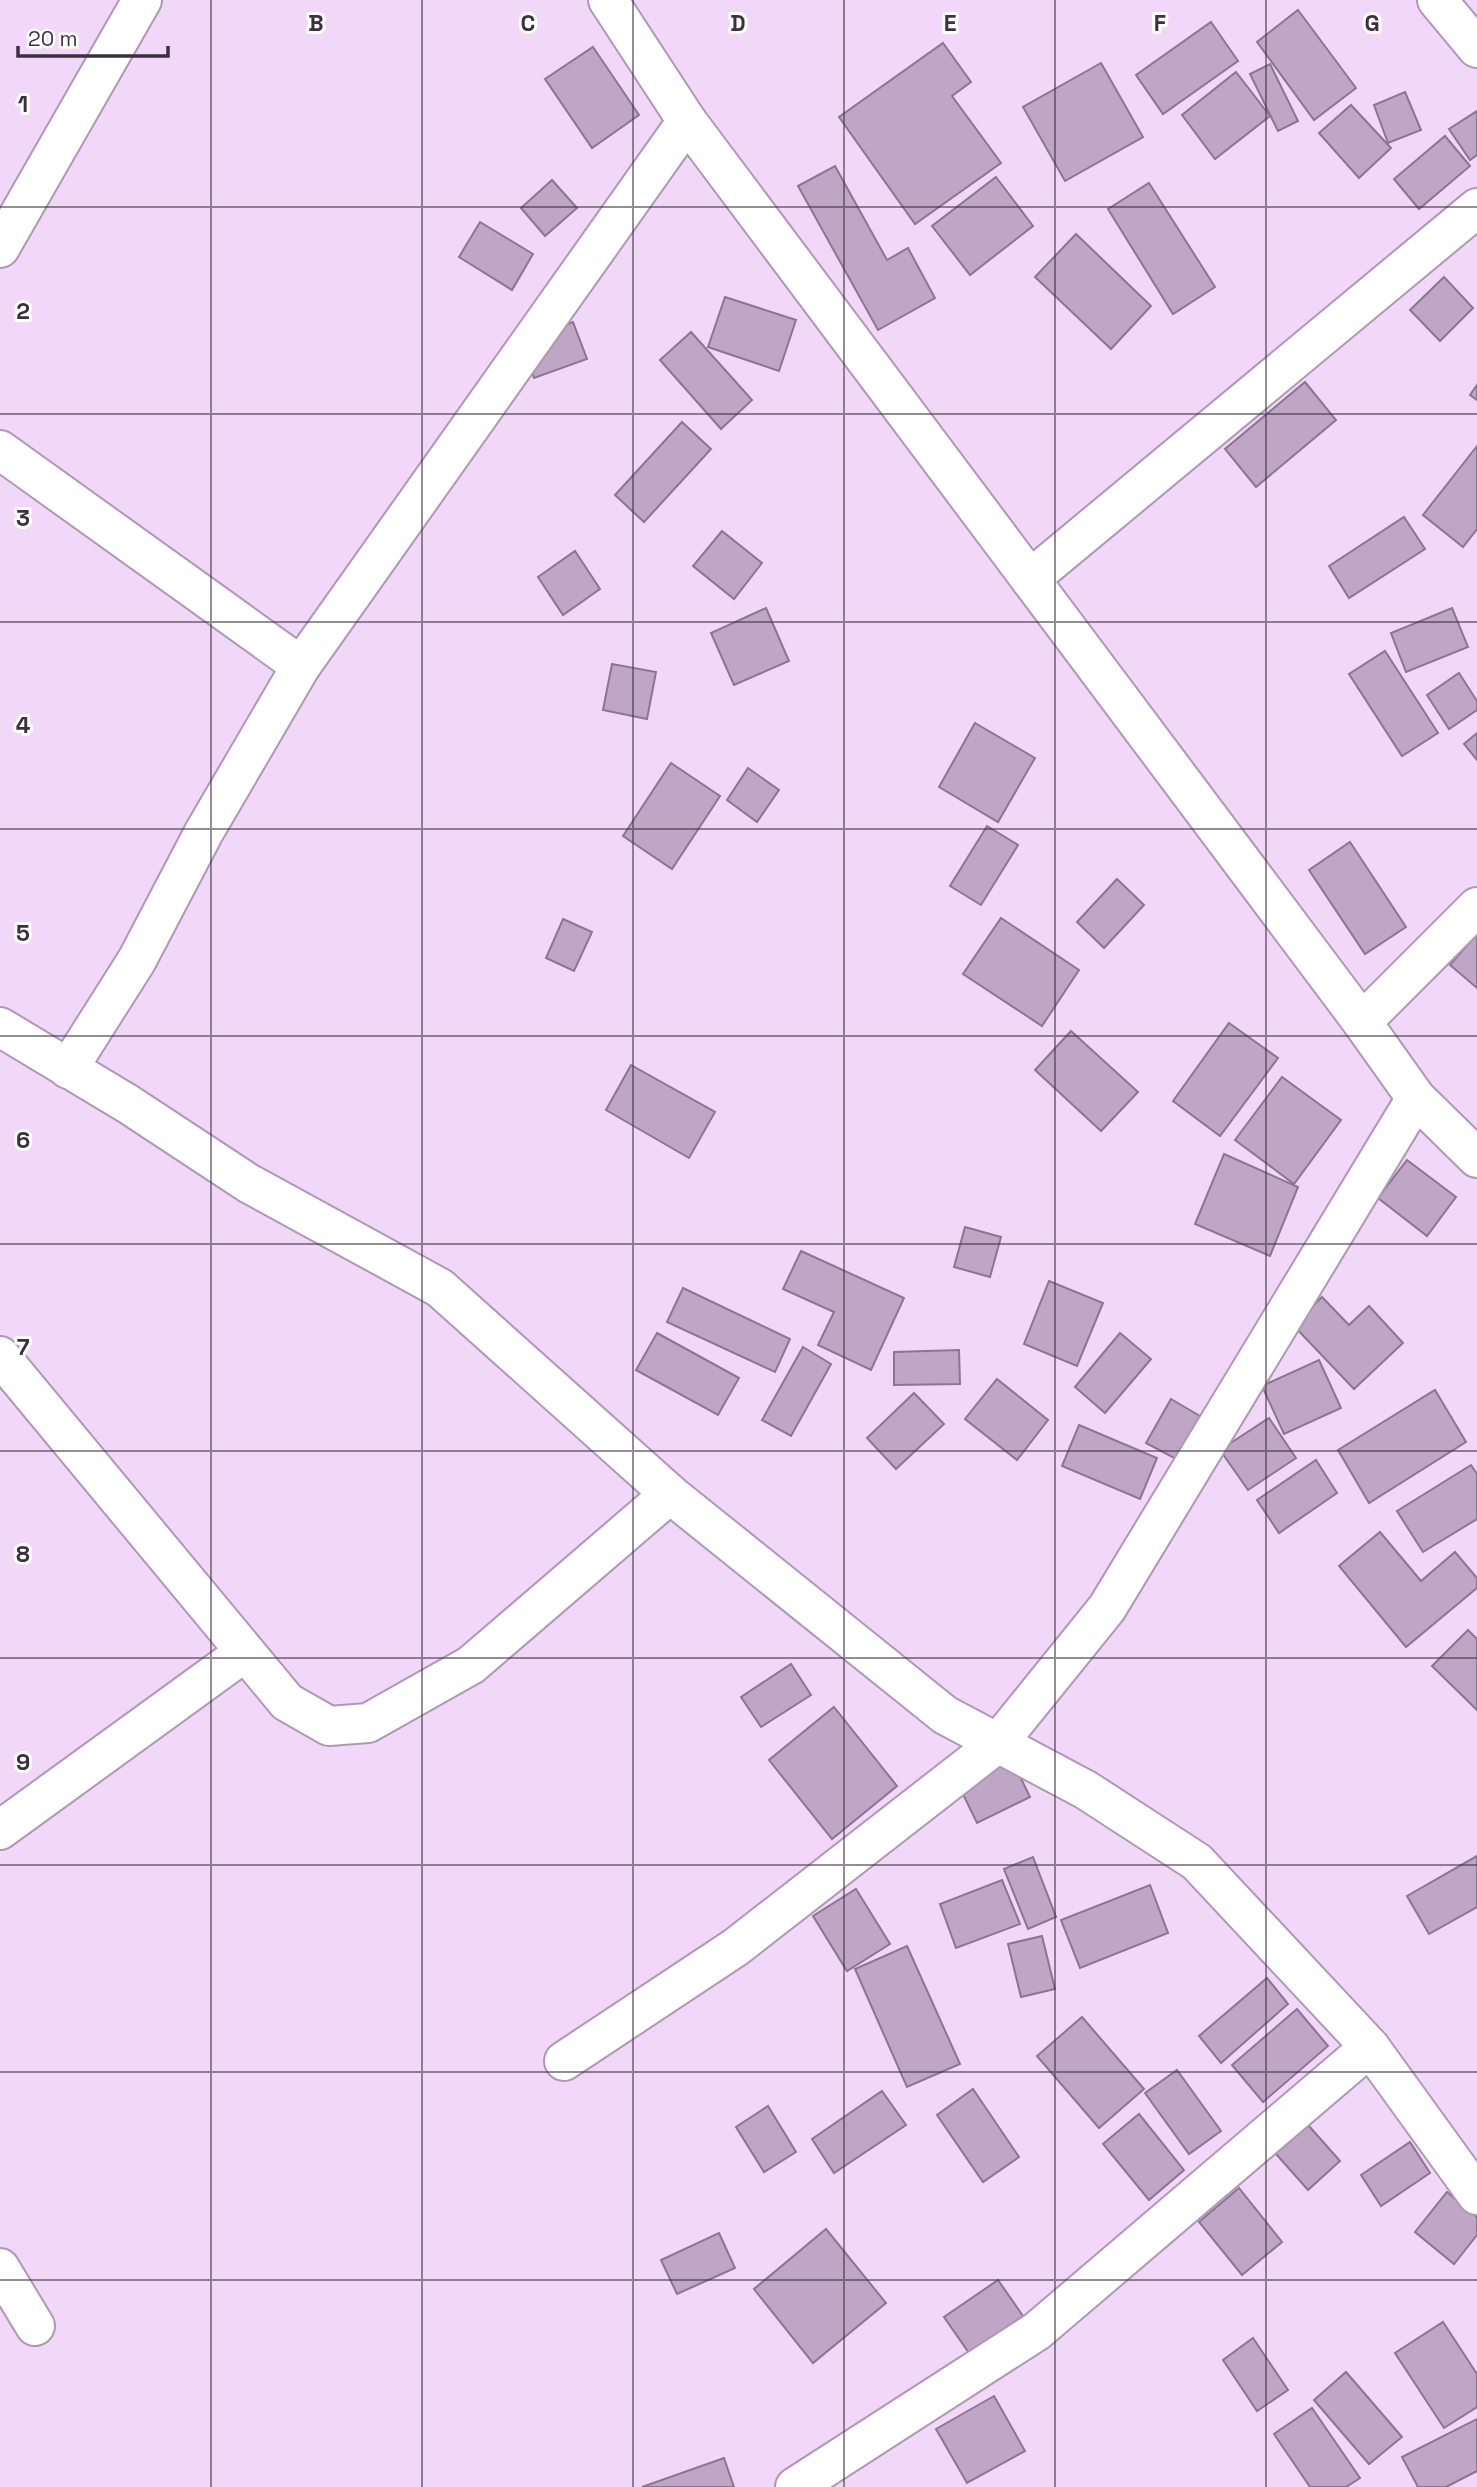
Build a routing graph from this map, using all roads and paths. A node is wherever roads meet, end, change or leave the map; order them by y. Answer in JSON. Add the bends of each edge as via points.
{"nodes":[{"id":1,"x":142,"y":0,"type":"edge"},
{"id":2,"x":608,"y":0,"type":"edge"},
{"id":3,"x":1437,"y":0,"type":"edge"},
{"id":4,"x":1477,"y":48,"type":"edge"},
{"id":5,"x":687,"y":121,"type":"junction"},
{"id":6,"x":1477,"y":208,"type":"edge"},
{"id":7,"x":0,"y":248,"type":"edge"},
{"id":8,"x":0,"y":450,"type":"edge"},
{"id":9,"x":1030,"y":579,"type":"junction"},
{"id":10,"x":301,"y":666,"type":"junction"},
{"id":11,"x":1477,"y":907,"type":"edge"},
{"id":12,"x":1362,"y":1022,"type":"junction"},
{"id":13,"x":0,"y":1027,"type":"edge"},
{"id":14,"x":68,"y":1069,"type":"junction"},
{"id":15,"x":1416,"y":1098,"type":"junction"},
{"id":16,"x":1477,"y":1158,"type":"edge"},
{"id":17,"x":0,"y":1356,"type":"edge"},
{"id":18,"x":670,"y":1494,"type":"junction"},
{"id":19,"x":245,"y":1652,"type":"junction"},
{"id":20,"x":998,"y":1743,"type":"junction"},
{"id":21,"x":0,"y":1830,"type":"edge"},
{"id":22,"x":1370,"y":2047,"type":"junction"},
{"id":23,"x":564,"y":2061,"type":"dead end"},
{"id":24,"x":1477,"y":2195,"type":"edge"},
{"id":25,"x":0,"y":2268,"type":"edge"},
{"id":26,"x":35,"y":2326,"type":"dead end"},
{"id":27,"x":795,"y":2487,"type":"edge"}],
"edges":[{"from":1,"to":7,"type":"street"},
{"from":2,"to":5,"type":"street"},
{"from":3,"to":4,"type":"street"},
{"from":5,"to":9,"type":"street"},
{"from":5,"to":10,"type":"street"},
{"from":6,"to":9,"type":"street"},
{"from":8,"to":10,"type":"street"},
{"from":9,"to":12,"type":"street"},
{"from":10,"to":14,"type":"street","via":[[204,832],[137,960]]},
{"from":11,"to":12,"type":"street"},
{"from":12,"to":15,"type":"street"},
{"from":13,"to":14,"type":"street"},
{"from":14,"to":18,"type":"street","via":[[248,1183],[440,1288]]},
{"from":15,"to":16,"type":"street"},
{"from":15,"to":20,"type":"street","via":[[1107,1608]]},
{"from":17,"to":19,"type":"street"},
{"from":18,"to":19,"type":"street","via":[[471,1665],[368,1723],[329,1726],[287,1702]]},
{"from":18,"to":20,"type":"street","via":[[945,1715]]},
{"from":19,"to":21,"type":"street"},
{"from":20,"to":22,"type":"street","via":[[1086,1790],[1197,1862]]},
{"from":20,"to":23,"type":"street","via":[[736,1947]]},
{"from":22,"to":24,"type":"street"},
{"from":22,"to":27,"type":"street","via":[[1037,2331]]},
{"from":25,"to":26,"type":"street"}]}
